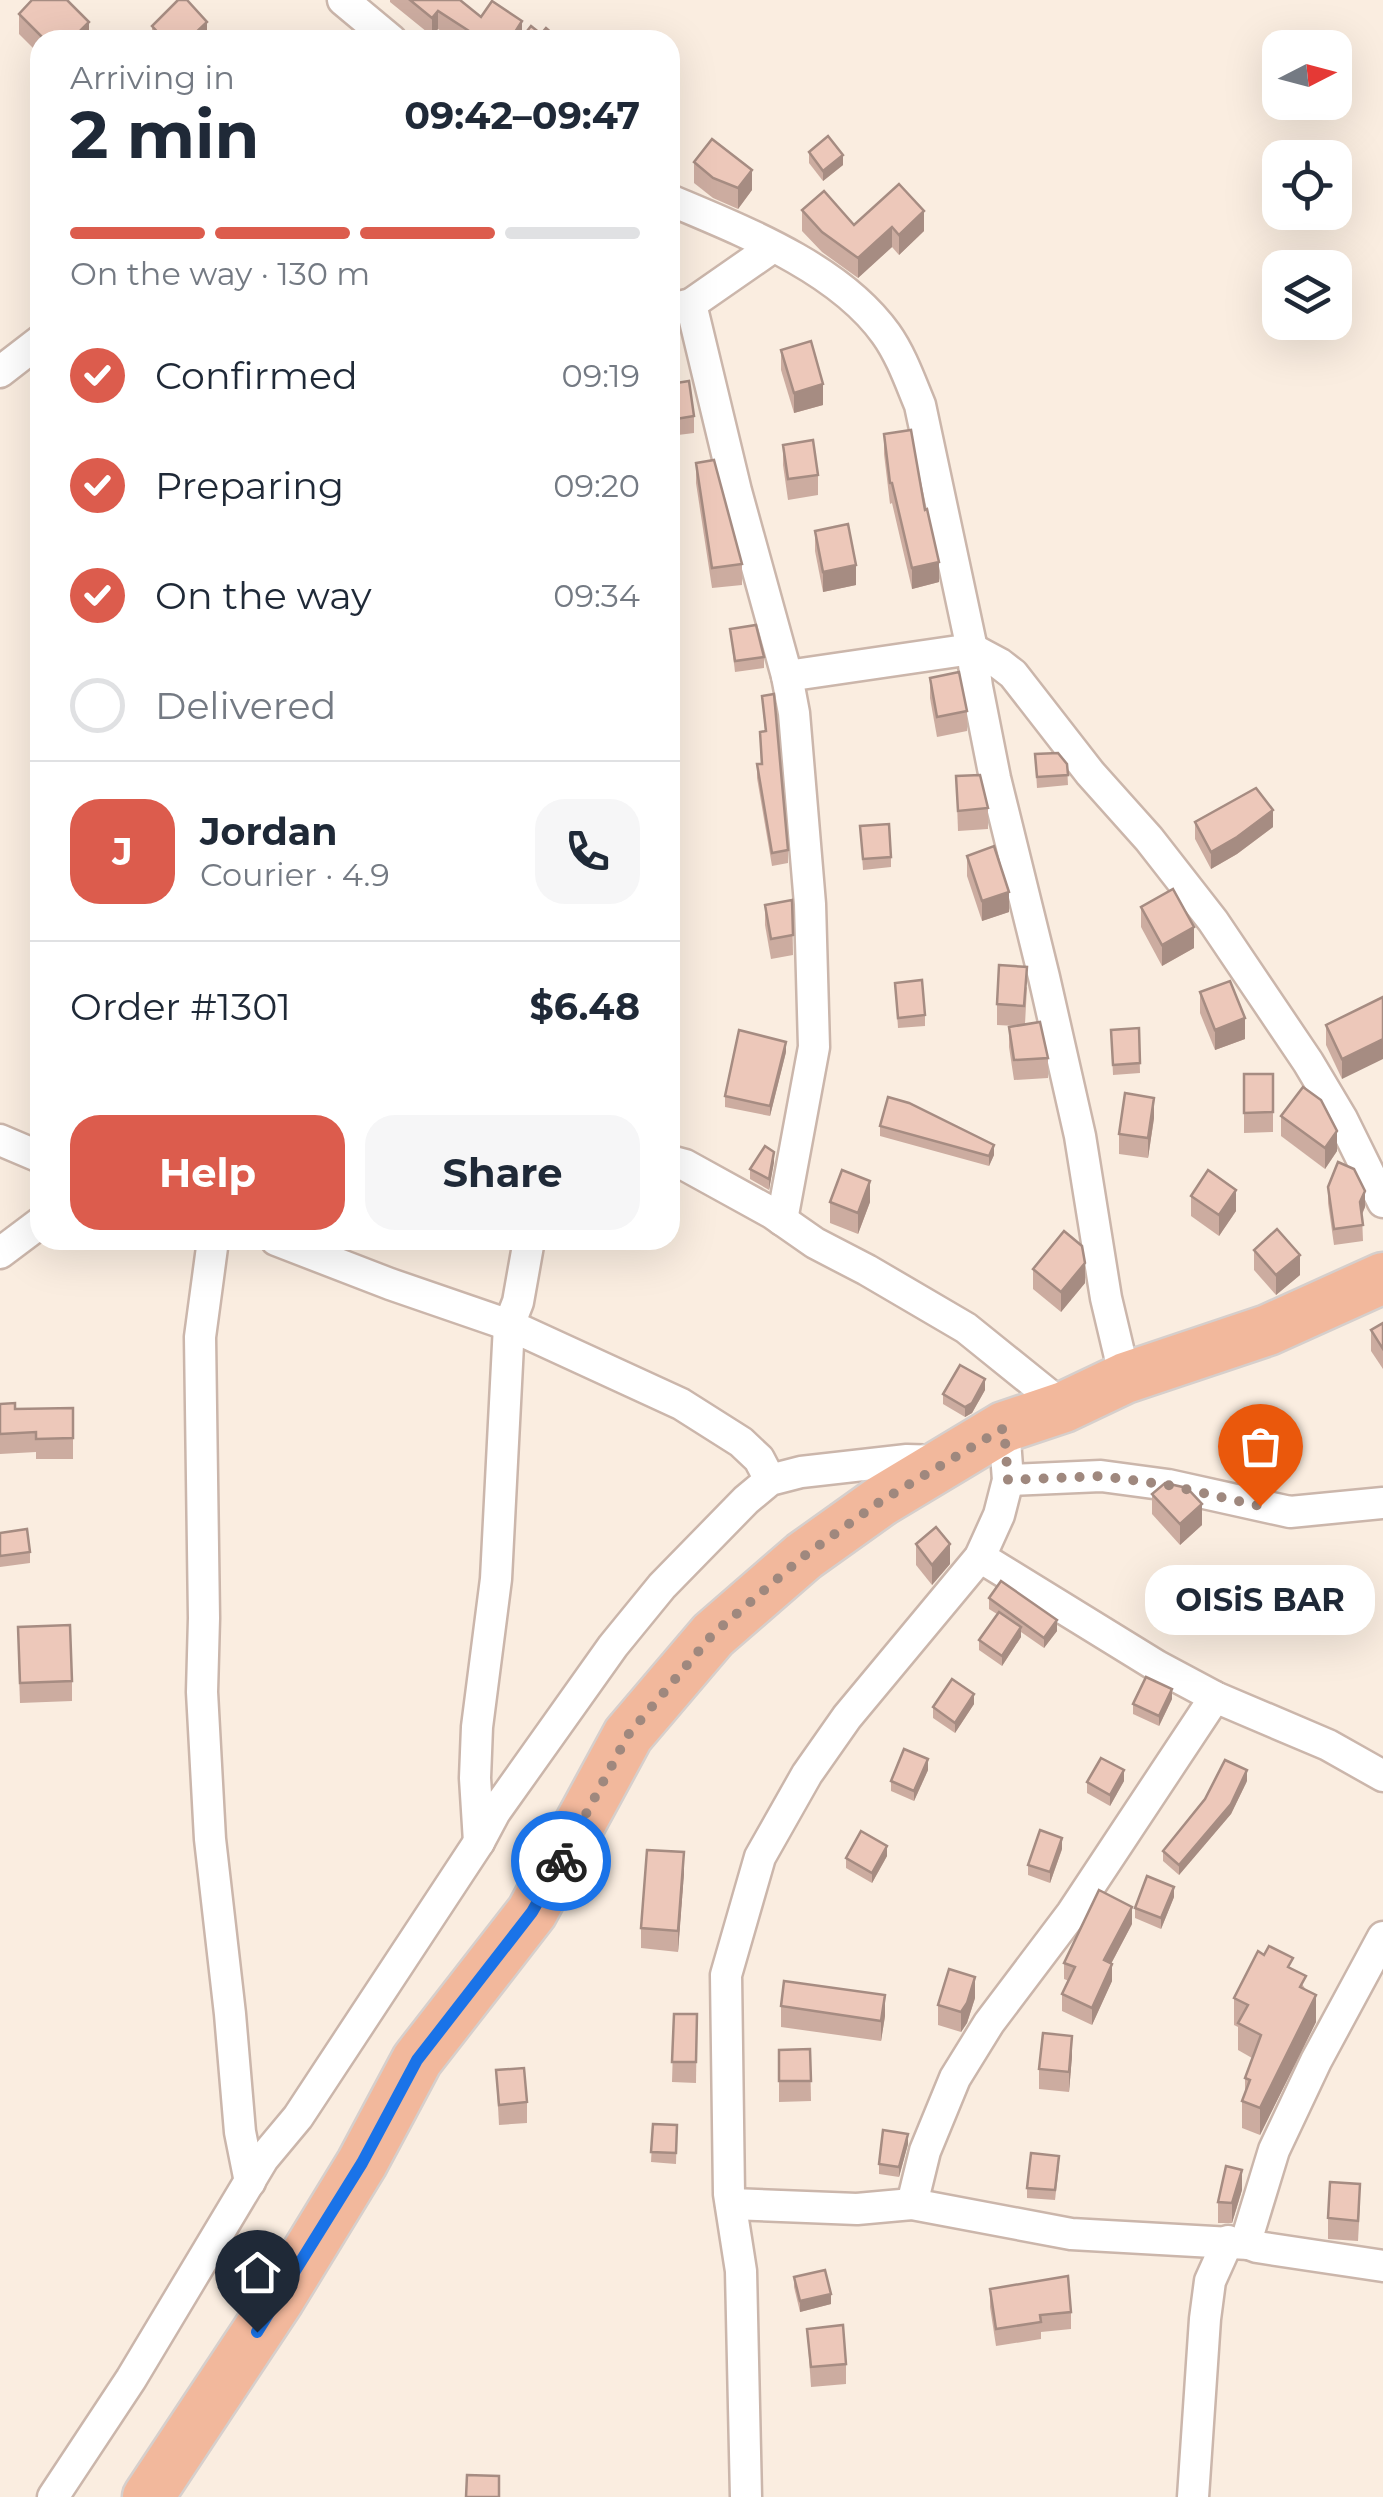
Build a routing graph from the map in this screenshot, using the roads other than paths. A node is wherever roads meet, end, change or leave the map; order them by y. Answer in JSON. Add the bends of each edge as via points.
{"nodes":[{"id":1,"x":343,"y":0,"type":"edge"},
{"id":2,"x":379,"y":30,"type":"edge"},
{"id":3,"x":680,"y":204,"type":"edge"},
{"id":4,"x":772,"y":247,"type":"junction"},
{"id":5,"x":680,"y":306,"type":"edge"},
{"id":6,"x":972,"y":649,"type":"junction"},
{"id":7,"x":786,"y":676,"type":"junction"},
{"id":8,"x":0,"y":1140,"type":"edge"},
{"id":9,"x":30,"y":1153,"type":"edge"},
{"id":10,"x":680,"y":1164,"type":"edge"},
{"id":11,"x":1383,"y":1202,"type":"edge"},
{"id":12,"x":782,"y":1220,"type":"junction"},
{"id":13,"x":30,"y":1230,"type":"edge"},
{"id":14,"x":212,"y":1250,"type":"edge"},
{"id":15,"x":302,"y":1250,"type":"edge"},
{"id":16,"x":527,"y":1250,"type":"edge"},
{"id":17,"x":0,"y":1253,"type":"edge"},
{"id":18,"x":1383,"y":1278,"type":"edge"},
{"id":19,"x":509,"y":1325,"type":"junction"},
{"id":20,"x":1125,"y":1378,"type":"junction"},
{"id":21,"x":1064,"y":1407,"type":"junction"},
{"id":22,"x":1004,"y":1428,"type":"junction"},
{"id":23,"x":948,"y":1461,"type":"junction"},
{"id":24,"x":770,"y":1480,"type":"junction"},
{"id":25,"x":1008,"y":1480,"type":"junction"},
{"id":26,"x":1383,"y":1502,"type":"edge"},
{"id":27,"x":980,"y":1557,"type":"junction"},
{"id":28,"x":1215,"y":1697,"type":"junction"},
{"id":29,"x":1383,"y":1776,"type":"edge"},
{"id":30,"x":479,"y":1842,"type":"junction"},
{"id":31,"x":1383,"y":1938,"type":"edge"},
{"id":32,"x":250,"y":2182,"type":"junction"},
{"id":33,"x":731,"y":2204,"type":"junction"},
{"id":34,"x":912,"y":2204,"type":"junction"},
{"id":35,"x":1238,"y":2242,"type":"junction"},
{"id":36,"x":1383,"y":2266,"type":"edge"},
{"id":37,"x":53,"y":2497,"type":"edge"},
{"id":38,"x":148,"y":2497,"type":"edge"},
{"id":39,"x":746,"y":2497,"type":"edge"},
{"id":40,"x":1193,"y":2497,"type":"edge"}],
"edges":[{"from":1,"to":2,"type":"street"},
{"from":3,"to":4,"type":"street"},
{"from":4,"to":5,"type":"street"},
{"from":4,"to":6,"type":"street","via":[[864,306],[906,370],[920,405]]},
{"from":5,"to":7,"type":"street"},
{"from":6,"to":7,"type":"street"},
{"from":6,"to":11,"type":"street","via":[[1013,674],[1213,922],[1316,1076]]},
{"from":6,"to":20,"type":"street","via":[[995,778],[1080,1136]]},
{"from":7,"to":12,"type":"street","via":[[810,904],[814,1047]]},
{"from":8,"to":9,"type":"street"},
{"from":10,"to":12,"type":"street"},
{"from":12,"to":21,"type":"street","via":[[966,1328]]},
{"from":13,"to":17,"type":"street"},
{"from":14,"to":32,"type":"street","via":[[200,1337],[203,1708],[210,1838]]},
{"from":15,"to":19,"type":"street"},
{"from":16,"to":19,"type":"street"},
{"from":18,"to":20,"type":"highway","via":[[1268,1330]]},
{"from":19,"to":24,"type":"street","via":[[681,1404],[741,1442]]},
{"from":19,"to":30,"type":"street","via":[[496,1579],[477,1727]]},
{"from":20,"to":21,"type":"highway"},
{"from":21,"to":22,"type":"highway"},
{"from":22,"to":23,"type":"highway"},
{"from":22,"to":25,"type":"street"},
{"from":23,"to":24,"type":"street","via":[[907,1460]]},
{"from":23,"to":38,"type":"highway","via":[[804,1556],[713,1634],[628,1735],[532,1912],[417,2060],[352,2180]]},
{"from":24,"to":30,"type":"street","via":[[662,1586],[613,1646]]},
{"from":25,"to":26,"type":"street","via":[[1101,1476],[1290,1512]]},
{"from":25,"to":27,"type":"street"},
{"from":27,"to":28,"type":"street"},
{"from":27,"to":33,"type":"street","via":[[847,1716],[760,1857],[726,1975]]},
{"from":28,"to":29,"type":"street"},
{"from":28,"to":34,"type":"street","via":[[955,2078]]},
{"from":30,"to":32,"type":"street"},
{"from":31,"to":35,"type":"street","via":[[1316,2061]]},
{"from":32,"to":37,"type":"street"},
{"from":33,"to":34,"type":"street"},
{"from":33,"to":39,"type":"street","via":[[741,2271]]},
{"from":34,"to":35,"type":"street","via":[[1071,2234]]},
{"from":35,"to":36,"type":"street"},
{"from":35,"to":40,"type":"street","via":[[1210,2281]]}]}
